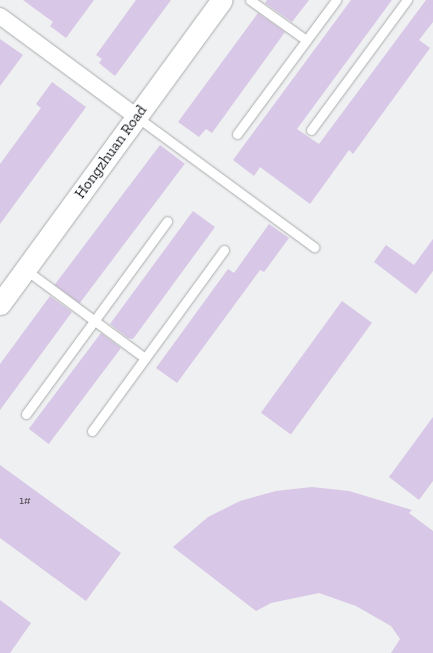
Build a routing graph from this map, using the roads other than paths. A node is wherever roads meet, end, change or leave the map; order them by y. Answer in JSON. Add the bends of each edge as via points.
{"nodes":[{"id":1,"x":222,"y":0,"type":"edge"},
{"id":2,"x":250,"y":0,"type":"edge"},
{"id":3,"x":336,"y":0,"type":"edge"},
{"id":4,"x":407,"y":0,"type":"edge"},
{"id":5,"x":0,"y":16,"type":"edge"},
{"id":6,"x":306,"y":40,"type":"junction"},
{"id":7,"x":137,"y":117,"type":"junction"},
{"id":8,"x":311,"y":130,"type":"dead end"},
{"id":9,"x":237,"y":134,"type":"dead end"},
{"id":10,"x":168,"y":221,"type":"dead end"},
{"id":11,"x":314,"y":247,"type":"dead end"},
{"id":12,"x":224,"y":250,"type":"dead end"},
{"id":13,"x":25,"y":270,"type":"junction"},
{"id":14,"x":0,"y":304,"type":"edge"},
{"id":15,"x":94,"y":320,"type":"junction"},
{"id":16,"x":145,"y":358,"type":"junction"},
{"id":17,"x":26,"y":414,"type":"dead end"},
{"id":18,"x":92,"y":430,"type":"dead end"}],
"edges":[{"from":1,"to":7,"type":"street","name":"Hongzhuan Road"},
{"from":2,"to":6,"type":"lane"},
{"from":3,"to":6,"type":"lane"},
{"from":4,"to":8,"type":"lane"},
{"from":5,"to":7,"type":"street"},
{"from":6,"to":9,"type":"lane"},
{"from":7,"to":11,"type":"lane"},
{"from":7,"to":13,"type":"street","name":"Hongzhuan Road"},
{"from":10,"to":15,"type":"lane"},
{"from":12,"to":16,"type":"lane"},
{"from":13,"to":14,"type":"street","name":"Hongzhuan Road"},
{"from":13,"to":15,"type":"lane"},
{"from":15,"to":16,"type":"lane"},
{"from":15,"to":17,"type":"lane"},
{"from":16,"to":18,"type":"lane"}]}
